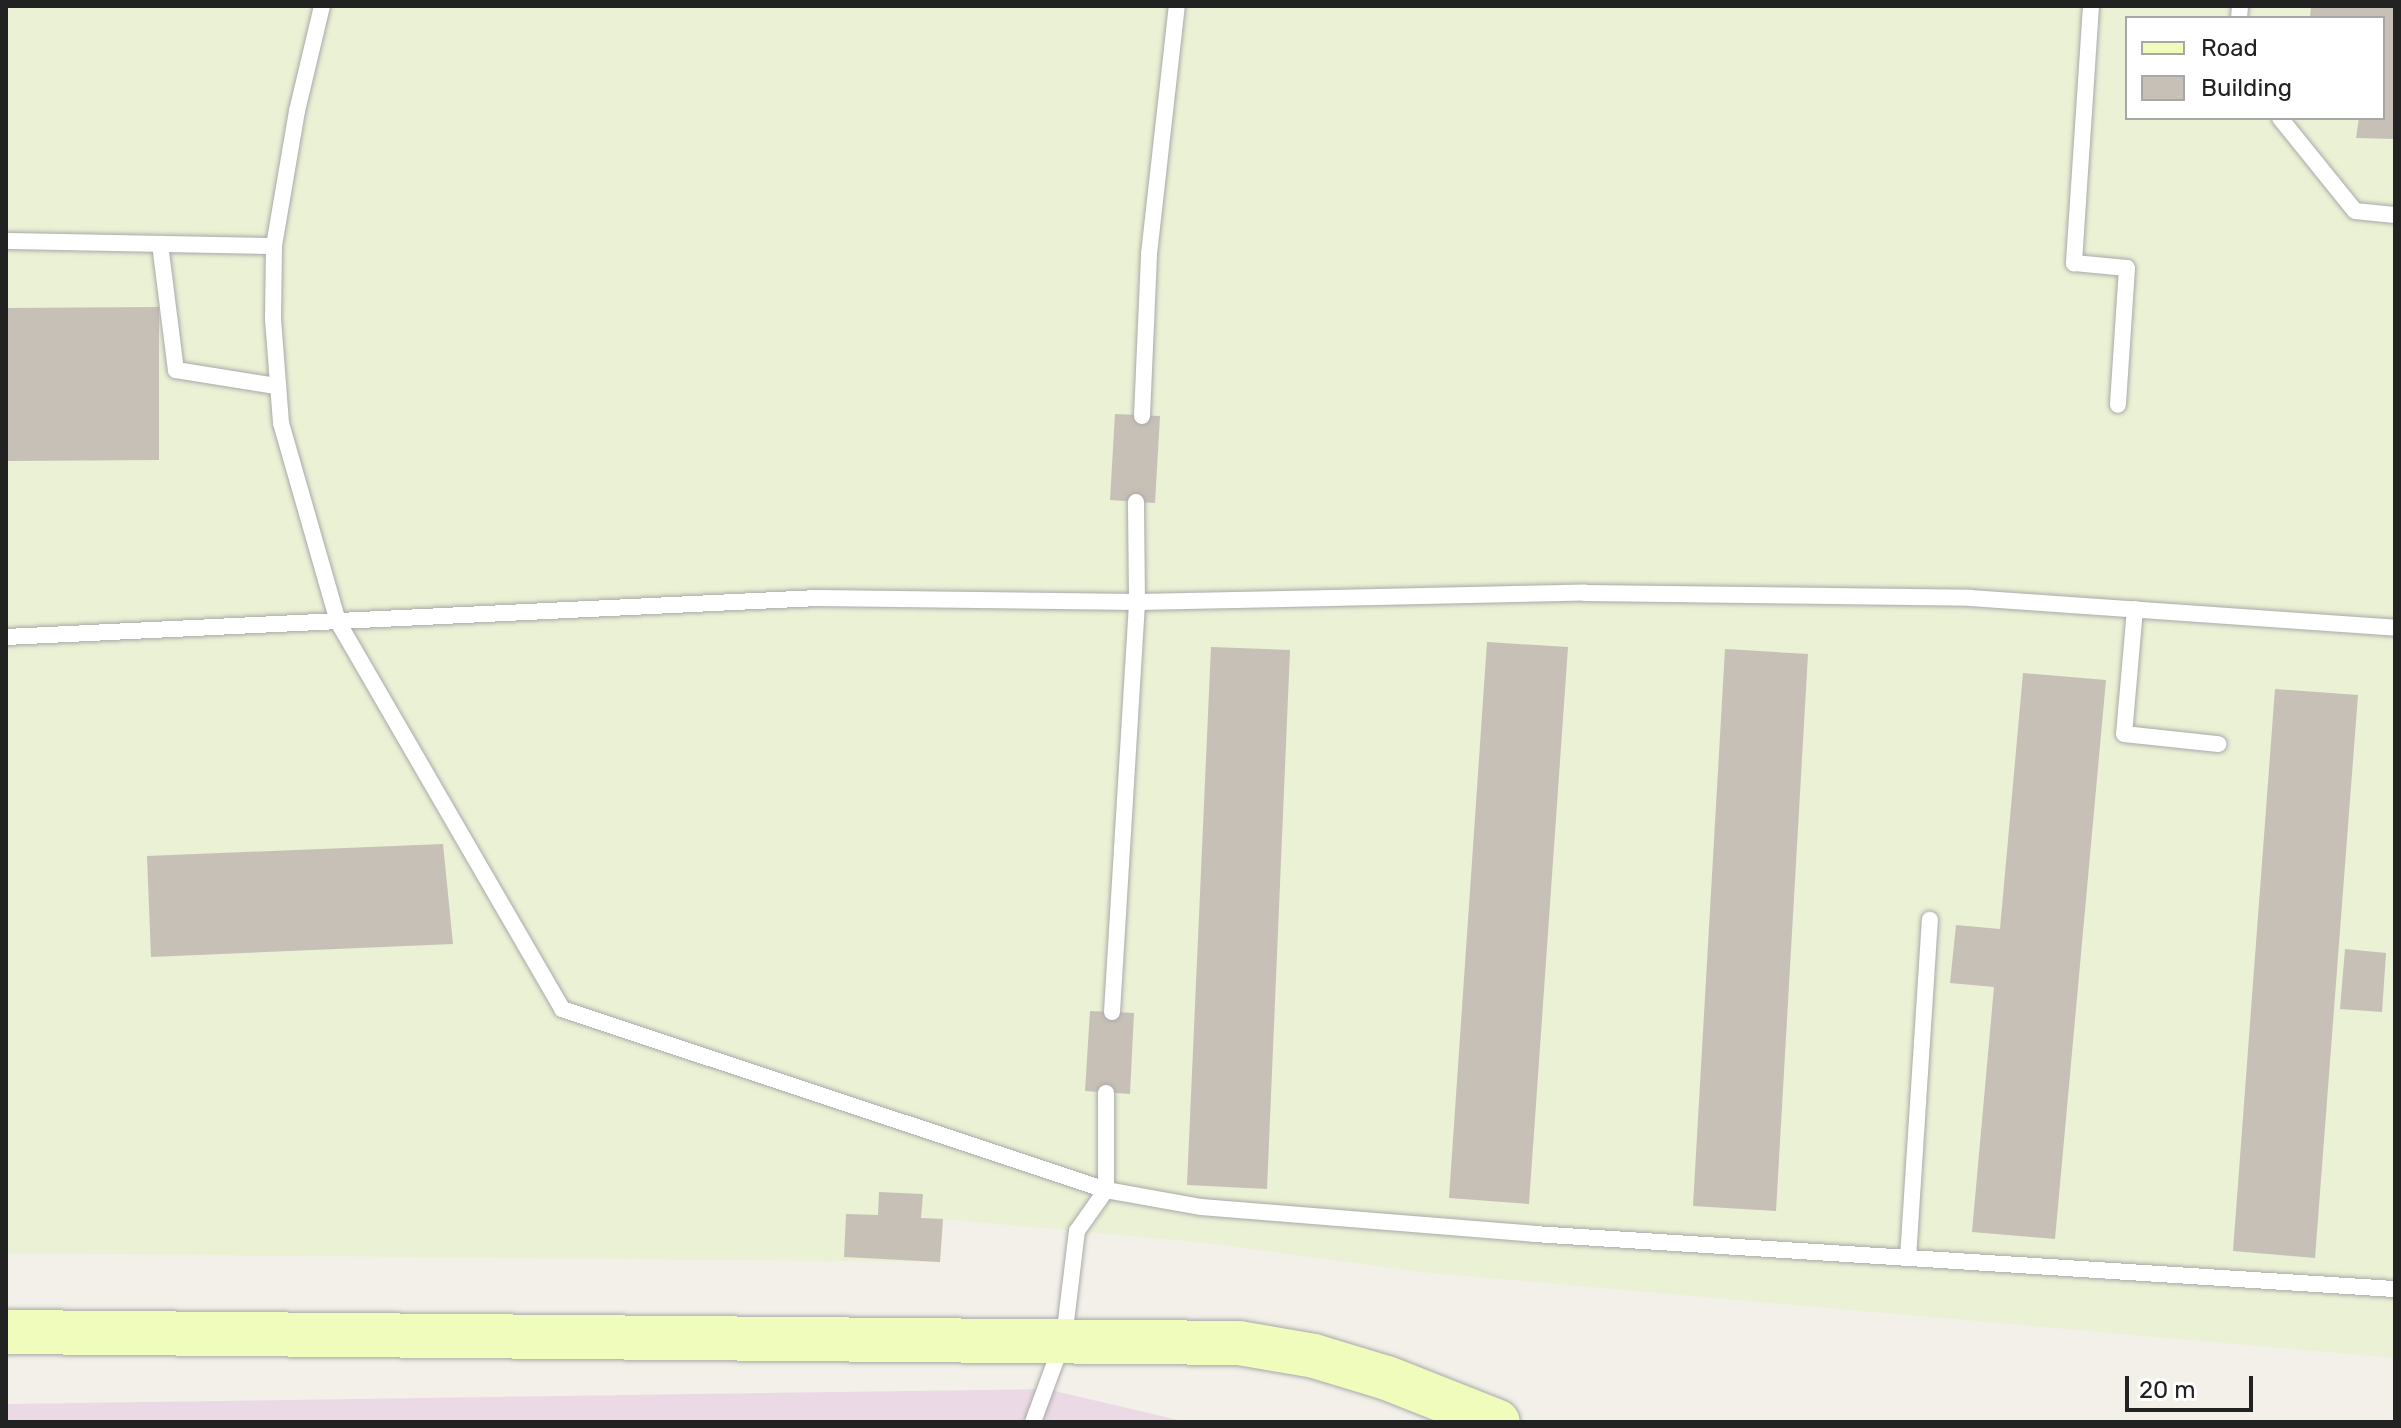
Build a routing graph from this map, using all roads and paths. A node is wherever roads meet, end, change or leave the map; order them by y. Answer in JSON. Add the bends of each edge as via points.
{"nodes":[{"id":1,"x":322,"y":6,"type":"edge"},
{"id":2,"x":1177,"y":6,"type":"edge"},
{"id":3,"x":2091,"y":6,"type":"edge"},
{"id":4,"x":2282,"y":120,"type":"edge"},
{"id":5,"x":2395,"y":215,"type":"edge"},
{"id":6,"x":6,"y":241,"type":"edge"},
{"id":7,"x":160,"y":244,"type":"junction"},
{"id":8,"x":274,"y":246,"type":"junction"},
{"id":9,"x":276,"y":386,"type":"junction"},
{"id":10,"x":2118,"y":405,"type":"dead end"},
{"id":11,"x":1142,"y":416,"type":"dead end"},
{"id":12,"x":1136,"y":502,"type":"dead end"},
{"id":13,"x":1137,"y":602,"type":"junction"},
{"id":14,"x":2135,"y":609,"type":"junction"},
{"id":15,"x":338,"y":622,"type":"junction"},
{"id":16,"x":2395,"y":628,"type":"edge"},
{"id":17,"x":6,"y":637,"type":"edge"},
{"id":18,"x":2218,"y":744,"type":"dead end"},
{"id":19,"x":1930,"y":920,"type":"dead end"},
{"id":20,"x":1112,"y":1012,"type":"dead end"},
{"id":21,"x":1106,"y":1093,"type":"dead end"},
{"id":22,"x":1106,"y":1190,"type":"junction"},
{"id":23,"x":1908,"y":1258,"type":"junction"},
{"id":24,"x":2395,"y":1289,"type":"edge"},
{"id":25,"x":6,"y":1332,"type":"edge"},
{"id":26,"x":1064,"y":1338,"type":"junction"},
{"id":27,"x":1033,"y":1422,"type":"edge"},
{"id":28,"x":1498,"y":1422,"type":"edge"}],
"edges":[{"from":1,"to":8,"type":"lane"},
{"from":2,"to":11,"type":"lane","via":[[1149,254]]},
{"from":3,"to":10,"type":"lane","via":[[2074,263],[2127,268]]},
{"from":4,"to":5,"type":"lane","via":[[2355,211]]},
{"from":6,"to":7,"type":"lane"},
{"from":7,"to":8,"type":"lane"},
{"from":7,"to":9,"type":"lane","via":[[176,370]]},
{"from":8,"to":9,"type":"lane"},
{"from":9,"to":15,"type":"lane","via":[[311,540]]},
{"from":12,"to":13,"type":"lane"},
{"from":13,"to":14,"type":"lane","via":[[1585,593],[1971,598]]},
{"from":13,"to":15,"type":"lane","via":[[818,598]]},
{"from":13,"to":20,"type":"lane"},
{"from":14,"to":16,"type":"lane"},
{"from":14,"to":18,"type":"lane","via":[[2124,734]]},
{"from":15,"to":17,"type":"lane"},
{"from":15,"to":22,"type":"lane","via":[[562,1009]]},
{"from":19,"to":23,"type":"lane"},
{"from":21,"to":22,"type":"lane"},
{"from":22,"to":23,"type":"lane","via":[[1217,1209]]},
{"from":22,"to":26,"type":"lane","via":[[1077,1231]]},
{"from":23,"to":24,"type":"lane"},
{"from":25,"to":26,"type":"street"},
{"from":26,"to":27,"type":"lane"},
{"from":26,"to":28,"type":"street","via":[[1239,1343],[1314,1356]]}]}
